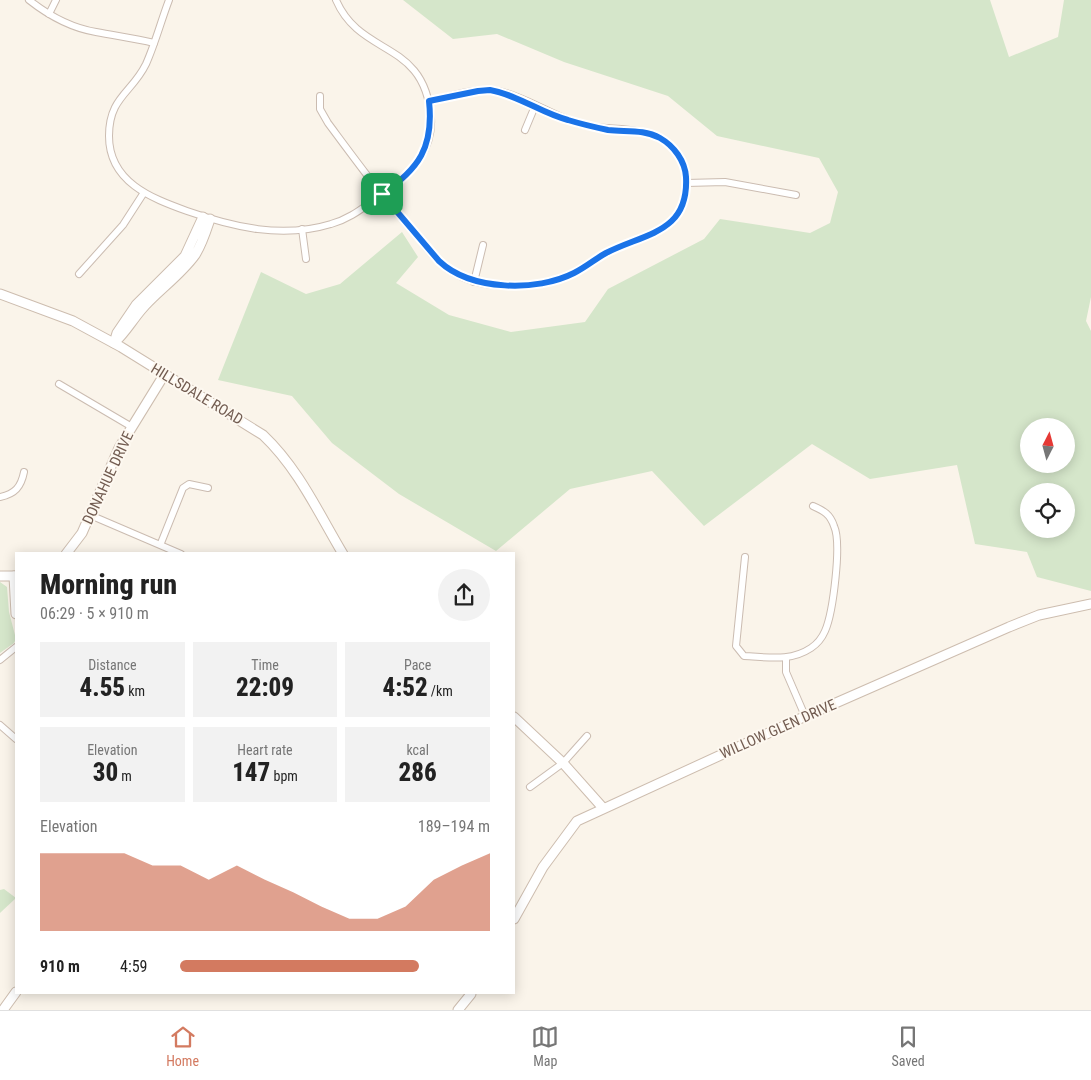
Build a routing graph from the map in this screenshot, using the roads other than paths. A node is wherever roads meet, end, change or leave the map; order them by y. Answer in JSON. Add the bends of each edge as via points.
{"nodes":[{"id":1,"x":29,"y":0,"type":"edge"},
{"id":2,"x":56,"y":0,"type":"edge"},
{"id":3,"x":169,"y":0,"type":"edge"},
{"id":4,"x":336,"y":0,"type":"edge"},
{"id":5,"x":49,"y":14,"type":"junction"},
{"id":6,"x":154,"y":43,"type":"junction"},
{"id":7,"x":320,"y":96,"type":"dead end"},
{"id":8,"x":429,"y":101,"type":"junction"},
{"id":9,"x":535,"y":106,"type":"junction"},
{"id":10,"x":524,"y":130,"type":"dead end"},
{"id":11,"x":686,"y":183,"type":"junction"},
{"id":12,"x":143,"y":194,"type":"junction"},
{"id":13,"x":382,"y":194,"type":"junction"},
{"id":14,"x":796,"y":195,"type":"dead end"},
{"id":15,"x":206,"y":218,"type":"junction"},
{"id":16,"x":302,"y":230,"type":"junction"},
{"id":17,"x":483,"y":245,"type":"dead end"},
{"id":18,"x":306,"y":259,"type":"dead end"},
{"id":19,"x":79,"y":274,"type":"dead end"},
{"id":20,"x":474,"y":282,"type":"junction"},
{"id":21,"x":0,"y":294,"type":"edge"},
{"id":22,"x":114,"y":343,"type":"junction"},
{"id":23,"x":164,"y":374,"type":"junction"},
{"id":24,"x":59,"y":384,"type":"dead end"},
{"id":25,"x":132,"y":427,"type":"junction"},
{"id":26,"x":24,"y":472,"type":"dead end"},
{"id":27,"x":208,"y":488,"type":"dead end"},
{"id":28,"x":0,"y":497,"type":"edge"},
{"id":29,"x":813,"y":506,"type":"dead end"},
{"id":30,"x":90,"y":515,"type":"junction"},
{"id":31,"x":161,"y":543,"type":"junction"},
{"id":32,"x":68,"y":552,"type":"edge"},
{"id":33,"x":177,"y":552,"type":"edge"},
{"id":34,"x":342,"y":552,"type":"edge"},
{"id":35,"x":745,"y":558,"type":"dead end"},
{"id":36,"x":0,"y":576,"type":"edge"},
{"id":37,"x":15,"y":576,"type":"edge"},
{"id":38,"x":1091,"y":604,"type":"edge"},
{"id":39,"x":15,"y":648,"type":"edge"},
{"id":40,"x":786,"y":659,"type":"junction"},
{"id":41,"x":0,"y":660,"type":"edge"},
{"id":42,"x":805,"y":716,"type":"junction"},
{"id":43,"x":515,"y":718,"type":"edge"},
{"id":44,"x":0,"y":725,"type":"edge"},
{"id":45,"x":587,"y":736,"type":"dead end"},
{"id":46,"x":15,"y":738,"type":"edge"},
{"id":47,"x":563,"y":762,"type":"junction"},
{"id":48,"x":530,"y":787,"type":"dead end"},
{"id":49,"x":603,"y":808,"type":"junction"},
{"id":50,"x":515,"y":917,"type":"edge"},
{"id":51,"x":15,"y":993,"type":"edge"},
{"id":52,"x":471,"y":994,"type":"edge"},
{"id":53,"x":1,"y":1010,"type":"edge"},
{"id":54,"x":458,"y":1010,"type":"edge"}],
"edges":[{"from":1,"to":5,"type":"street"},
{"from":2,"to":5,"type":"street"},
{"from":3,"to":6,"type":"street"},
{"from":4,"to":8,"type":"street","via":[[347,20],[358,31],[391,49],[408,63],[421,81]]},
{"from":5,"to":6,"type":"street","via":[[91,31],[131,36]]},
{"from":6,"to":12,"type":"street","via":[[145,66],[115,106],[109,132],[110,150],[118,169]]},
{"from":7,"to":13,"type":"street","via":[[320,109],[328,123]]},
{"from":8,"to":9,"type":"street","via":[[490,90],[504,92]]},
{"from":8,"to":13,"type":"street","via":[[431,125],[425,149],[404,180]]},
{"from":9,"to":10,"type":"street"},
{"from":9,"to":11,"type":"street","via":[[560,118],[586,125],[641,132],[659,138],[670,145],[681,160],[686,171]]},
{"from":11,"to":14,"type":"street","via":[[725,182]]},
{"from":11,"to":20,"type":"street","via":[[682,208],[665,228],[607,253],[575,273],[539,283]]},
{"from":12,"to":15,"type":"street"},
{"from":12,"to":19,"type":"street","via":[[118,231]]},
{"from":13,"to":16,"type":"street","via":[[356,214],[332,224]]},
{"from":13,"to":20,"type":"street","via":[[439,261],[454,274]]},
{"from":15,"to":16,"type":"street","via":[[257,230]]},
{"from":15,"to":22,"type":"main road","via":[[185,256],[136,305]]},
{"from":16,"to":18,"type":"street"},
{"from":17,"to":20,"type":"street"},
{"from":21,"to":22,"type":"main road","name":"HILLSDALE ROAD","via":[[73,321]]},
{"from":22,"to":23,"type":"main road","name":"HILLSDALE ROAD"},
{"from":23,"to":25,"type":"main road","name":"DONAHUE DRIVE"},
{"from":23,"to":34,"type":"main road","name":"HILLSDALE ROAD","via":[[247,423],[278,450],[298,475]]},
{"from":24,"to":25,"type":"street"},
{"from":25,"to":30,"type":"main road","name":"DONAHUE DRIVE","via":[[119,448]]},
{"from":26,"to":28,"type":"street","via":[[22,485]]},
{"from":27,"to":31,"type":"street","via":[[189,484],[183,488]]},
{"from":29,"to":40,"type":"street","via":[[828,514],[836,531],[830,615],[817,643]]},
{"from":30,"to":31,"type":"street"},
{"from":30,"to":32,"type":"main road","name":"DONAHUE DRIVE","via":[[78,540]]},
{"from":31,"to":33,"type":"street"},
{"from":35,"to":40,"type":"street","via":[[736,646],[744,656]]},
{"from":36,"to":37,"type":"main road"},
{"from":38,"to":42,"type":"main road","name":"WILLOW GLEN DRIVE","via":[[1039,615]]},
{"from":39,"to":41,"type":"street"},
{"from":40,"to":42,"type":"street","via":[[786,672]]},
{"from":42,"to":49,"type":"main road","name":"WILLOW GLEN DRIVE"},
{"from":43,"to":47,"type":"main road"},
{"from":44,"to":46,"type":"street"},
{"from":45,"to":47,"type":"street"},
{"from":47,"to":48,"type":"street"},
{"from":47,"to":49,"type":"main road"},
{"from":49,"to":50,"type":"main road","name":"WILLOW GLEN DRIVE","via":[[571,827],[543,867]]},
{"from":51,"to":53,"type":"main road"},
{"from":52,"to":54,"type":"main road"}]}
